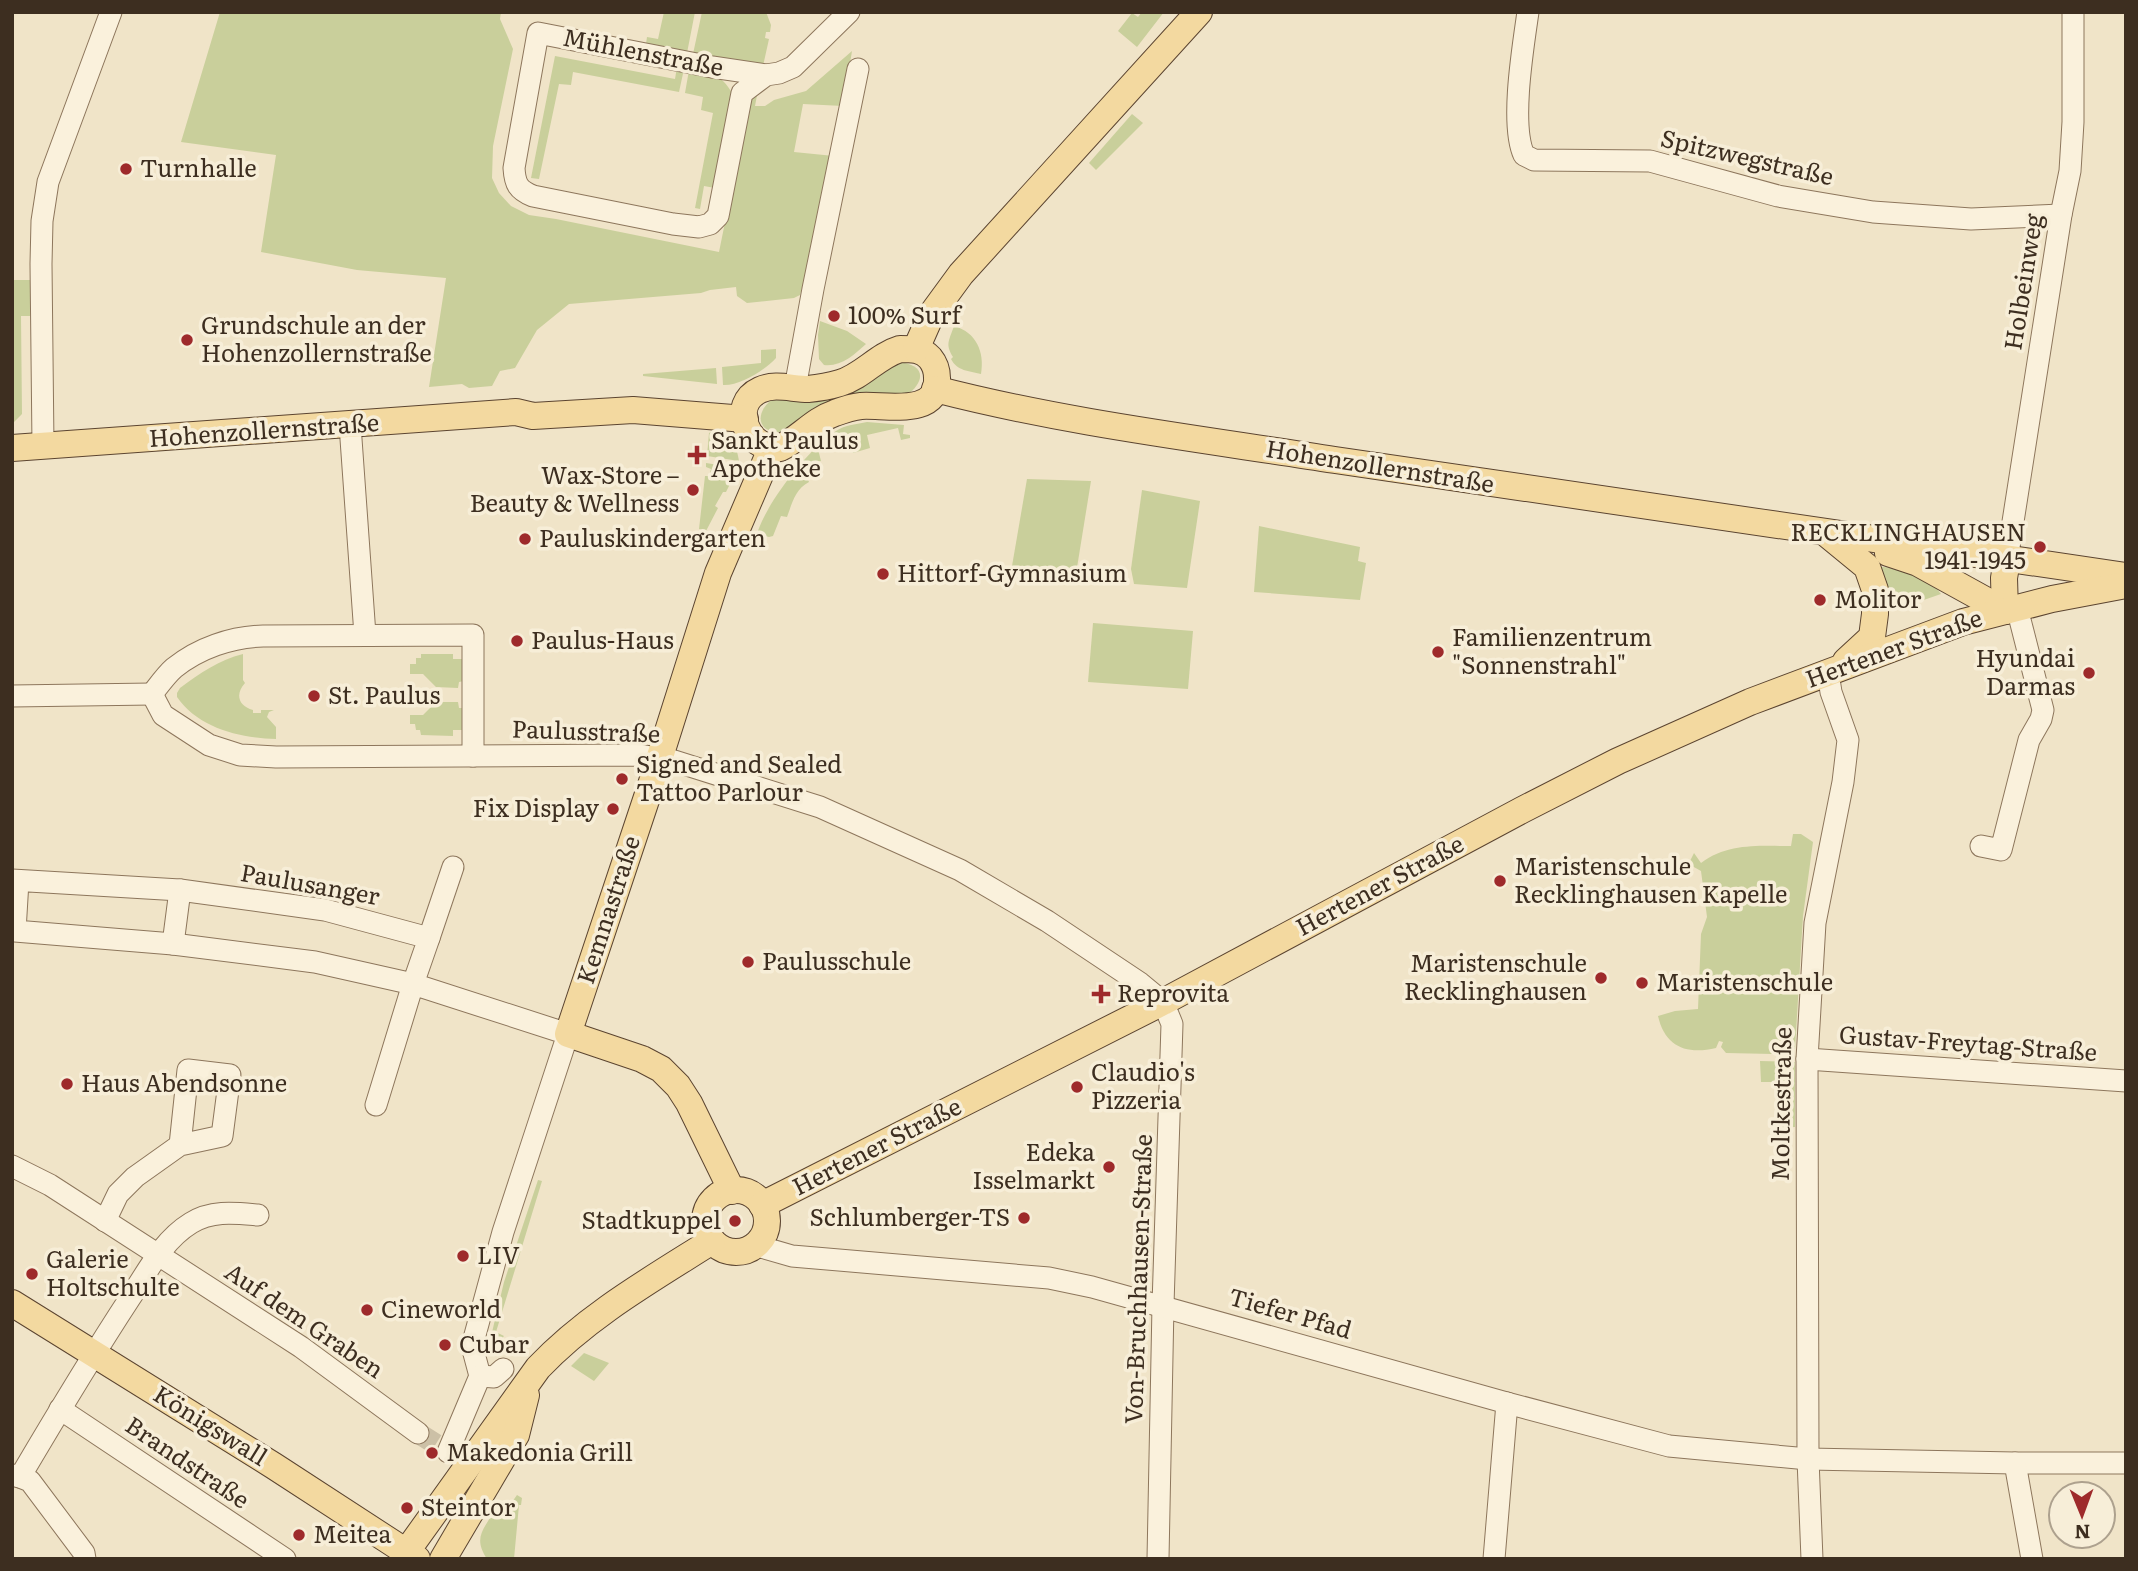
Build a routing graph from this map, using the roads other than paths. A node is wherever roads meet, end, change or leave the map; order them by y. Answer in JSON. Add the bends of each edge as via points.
{"nodes":[{"id":1,"x":111,"y":12,"type":"edge"},
{"id":2,"x":849,"y":12,"type":"edge"},
{"id":3,"x":1199,"y":12,"type":"edge"},
{"id":4,"x":1528,"y":12,"type":"edge"},
{"id":5,"x":2073,"y":12,"type":"edge"},
{"id":6,"x":858,"y":69,"type":"dead end"},
{"id":7,"x":766,"y":75,"type":"junction"},
{"id":8,"x":2061,"y":215,"type":"junction"},
{"id":9,"x":916,"y":349,"type":"junction"},
{"id":10,"x":795,"y":388,"type":"junction"},
{"id":11,"x":935,"y":389,"type":"junction"},
{"id":12,"x":746,"y":411,"type":"junction"},
{"id":13,"x":350,"y":425,"type":"junction"},
{"id":14,"x":43,"y":446,"type":"junction"},
{"id":15,"x":12,"y":448,"type":"edge"},
{"id":16,"x":771,"y":449,"type":"junction"},
{"id":17,"x":1827,"y":533,"type":"junction"},
{"id":18,"x":2007,"y":559,"type":"junction"},
{"id":19,"x":2126,"y":576,"type":"edge"},
{"id":20,"x":2126,"y":585,"type":"edge"},
{"id":21,"x":2011,"y":609,"type":"junction"},
{"id":22,"x":365,"y":635,"type":"junction"},
{"id":23,"x":1828,"y":673,"type":"junction"},
{"id":24,"x":152,"y":694,"type":"junction"},
{"id":25,"x":12,"y":696,"type":"edge"},
{"id":26,"x":473,"y":756,"type":"junction"},
{"id":27,"x":659,"y":758,"type":"junction"},
{"id":28,"x":1982,"y":846,"type":"dead end"},
{"id":29,"x":453,"y":867,"type":"dead end"},
{"id":30,"x":15,"y":881,"type":"edge"},
{"id":31,"x":180,"y":890,"type":"junction"},
{"id":32,"x":429,"y":938,"type":"junction"},
{"id":33,"x":173,"y":944,"type":"junction"},
{"id":34,"x":413,"y":984,"type":"junction"},
{"id":35,"x":1163,"y":1002,"type":"junction"},
{"id":36,"x":568,"y":1034,"type":"junction"},
{"id":37,"x":1807,"y":1059,"type":"junction"},
{"id":38,"x":2126,"y":1081,"type":"edge"},
{"id":39,"x":376,"y":1105,"type":"dead end"},
{"id":40,"x":180,"y":1146,"type":"dead end"},
{"id":41,"x":12,"y":1166,"type":"edge"},
{"id":42,"x":732,"y":1191,"type":"junction"},
{"id":43,"x":762,"y":1205,"type":"junction"},
{"id":44,"x":258,"y":1215,"type":"dead end"},
{"id":45,"x":105,"y":1220,"type":"junction"},
{"id":46,"x":712,"y":1241,"type":"junction"},
{"id":47,"x":754,"y":1245,"type":"junction"},
{"id":48,"x":158,"y":1255,"type":"junction"},
{"id":49,"x":12,"y":1303,"type":"edge"},
{"id":50,"x":1163,"y":1305,"type":"junction"},
{"id":51,"x":94,"y":1353,"type":"junction"},
{"id":52,"x":530,"y":1379,"type":"junction"},
{"id":53,"x":1507,"y":1403,"type":"junction"},
{"id":54,"x":60,"y":1409,"type":"junction"},
{"id":55,"x":418,"y":1433,"type":"tunnel mouth"},
{"id":56,"x":454,"y":1456,"type":"junction"},
{"id":57,"x":1808,"y":1459,"type":"junction"},
{"id":58,"x":2015,"y":1463,"type":"junction"},
{"id":59,"x":2126,"y":1463,"type":"edge"},
{"id":60,"x":16,"y":1476,"type":"edge"},
{"id":61,"x":408,"y":1556,"type":"edge"},
{"id":62,"x":86,"y":1558,"type":"edge"},
{"id":63,"x":285,"y":1559,"type":"edge"},
{"id":64,"x":443,"y":1559,"type":"edge"},
{"id":65,"x":1158,"y":1559,"type":"edge"},
{"id":66,"x":1494,"y":1559,"type":"edge"},
{"id":67,"x":1812,"y":1559,"type":"edge"},
{"id":68,"x":2032,"y":1559,"type":"edge"}],
"edges":[{"from":1,"to":14,"type":"street","via":[[48,182],[41,254]]},
{"from":2,"to":7,"type":"street","name":"Mühlenstraße","via":[[793,67]]},
{"from":3,"to":9,"type":"main road","via":[[961,274],[931,316]]},
{"from":4,"to":8,"type":"street","name":"Spitzwegstraße","via":[[1518,135],[1524,156],[1534,160],[1650,161],[1778,196],[1873,212],[1971,219]]},
{"from":5,"to":8,"type":"street","name":"Holbeinweg","via":[[2073,122]]},
{"from":6,"to":10,"type":"street"},
{"from":7,"to":7,"type":"street","name":"Mühlenstraße","via":[[538,33],[515,183],[533,196],[673,224],[699,227],[710,223],[718,216],[742,93]]},
{"from":8,"to":18,"type":"street","name":"Holbeinweg"},
{"from":9,"to":10,"type":"main road","name":"Hohenzollernstraße","via":[[889,352],[839,383]]},
{"from":9,"to":11,"type":"main road","via":[[935,367]]},
{"from":10,"to":12,"type":"main road","name":"Hohenzollernstraße","via":[[761,390]]},
{"from":11,"to":16,"type":"main road","via":[[924,403],[915,406],[861,406],[832,414],[787,444]]},
{"from":11,"to":17,"type":"main road","name":"Hohenzollernstraße","via":[[1098,422]]},
{"from":12,"to":13,"type":"main road","name":"Hohenzollernstraße","via":[[600,395],[530,398],[516,412]]},
{"from":12,"to":16,"type":"main road","via":[[745,426],[752,438]]},
{"from":13,"to":14,"type":"main road","name":"Hohenzollernstraße"},
{"from":13,"to":22,"type":"street"},
{"from":14,"to":15,"type":"main road","name":"Hohenzollernstraße"},
{"from":16,"to":27,"type":"main road","name":"Kemnastraße","via":[[718,573]]},
{"from":17,"to":18,"type":"main road","name":"Hohenzollernstraße"},
{"from":17,"to":21,"type":"main road","name":"Hohenzollernstraße","via":[[1918,563]]},
{"from":17,"to":23,"type":"main road","via":[[1867,567],[1875,590],[1872,637]]},
{"from":18,"to":19,"type":"main road","name":"Hohenzollernstraße"},
{"from":18,"to":21,"type":"main road","via":[[2004,578]]},
{"from":20,"to":21,"type":"main road","name":"Hertener Straße"},
{"from":21,"to":23,"type":"main road","name":"Hertener Straße","via":[[1963,622]]},
{"from":21,"to":28,"type":"street","name":"Hertener Straße","via":[[2043,710],[2027,747],[2001,850]]},
{"from":22,"to":24,"type":"street","via":[[232,639],[175,668]]},
{"from":22,"to":26,"type":"street","via":[[472,635]]},
{"from":23,"to":35,"type":"main road","name":"Hertener Straße","via":[[1618,761]]},
{"from":23,"to":37,"type":"street","name":"Moltkestraße","via":[[1848,740],[1815,923]]},
{"from":24,"to":25,"type":"street"},
{"from":24,"to":26,"type":"street","name":"Paulusstraße","via":[[163,715],[209,745],[240,755]]},
{"from":26,"to":27,"type":"street","name":"Paulusstraße"},
{"from":27,"to":35,"type":"street","name":"Paulusstraße","via":[[820,807],[960,870],[1047,921]]},
{"from":27,"to":36,"type":"main road","name":"Kemnastraße"},
{"from":29,"to":32,"type":"street"},
{"from":30,"to":31,"type":"street","name":"Paulusanger"},
{"from":30,"to":33,"type":"street","name":"Paulusanger","via":[[15,931]]},
{"from":31,"to":32,"type":"street","name":"Paulusanger","via":[[324,910]]},
{"from":31,"to":33,"type":"street"},
{"from":32,"to":34,"type":"street"},
{"from":33,"to":34,"type":"street","name":"Paulusanger","via":[[315,962]]},
{"from":34,"to":36,"type":"street","name":"Paulusanger"},
{"from":34,"to":39,"type":"street"},
{"from":35,"to":43,"type":"main road","name":"Hertener Straße"},
{"from":35,"to":50,"type":"street","name":"Von-Bruchhausen-Straße","via":[[1172,1024]]},
{"from":36,"to":42,"type":"main road","via":[[661,1069],[689,1103]]},
{"from":36,"to":56,"type":"street","name":"Kemnastraße","via":[[503,1232],[472,1346],[492,1369]]},
{"from":37,"to":38,"type":"street","name":"Gustav-Freytag-Straße"},
{"from":37,"to":57,"type":"street","name":"Moltkestraße"},
{"from":40,"to":45,"type":"street","via":[[135,1177],[118,1194]]},
{"from":41,"to":45,"type":"street","name":"Auf dem Graben"},
{"from":42,"to":43,"type":"main road","name":"Hertener Straße","via":[[751,1195]]},
{"from":42,"to":46,"type":"main road","via":[[720,1195],[708,1208],[705,1225]]},
{"from":43,"to":47,"type":"main road","name":"Hertener Straße","via":[[766,1227]]},
{"from":44,"to":48,"type":"street","via":[[223,1212],[193,1221]]},
{"from":45,"to":48,"type":"street","name":"Auf dem Graben"},
{"from":46,"to":47,"type":"main road","via":[[736,1252]]},
{"from":46,"to":52,"type":"main road","via":[[565,1342]]},
{"from":47,"to":50,"type":"street","name":"Tiefer Pfad","via":[[792,1256],[1049,1278]]},
{"from":48,"to":51,"type":"street"},
{"from":48,"to":55,"type":"street","name":"Auf dem Graben","via":[[301,1347]]},
{"from":49,"to":51,"type":"main road","name":"Königswall"},
{"from":50,"to":53,"type":"street","name":"Tiefer Pfad"},
{"from":50,"to":65,"type":"street","name":"Von-Bruchhausen-Straße"},
{"from":51,"to":54,"type":"street"},
{"from":51,"to":61,"type":"main road","name":"Königswall"},
{"from":52,"to":56,"type":"main road"},
{"from":52,"to":64,"type":"main road","via":[[516,1435]]},
{"from":53,"to":57,"type":"street","name":"Tiefer Pfad","via":[[1669,1446]]},
{"from":53,"to":66,"type":"street"},
{"from":54,"to":60,"type":"street"},
{"from":54,"to":63,"type":"street","name":"Brandstraße"},
{"from":56,"to":61,"type":"main road"},
{"from":57,"to":58,"type":"street","name":"Tiefer Pfad"},
{"from":57,"to":67,"type":"street","name":"Moltkestraße"},
{"from":58,"to":59,"type":"street","name":"Tiefer Pfad"},
{"from":58,"to":68,"type":"street"},
{"from":60,"to":62,"type":"street","via":[[30,1481]]}]}
